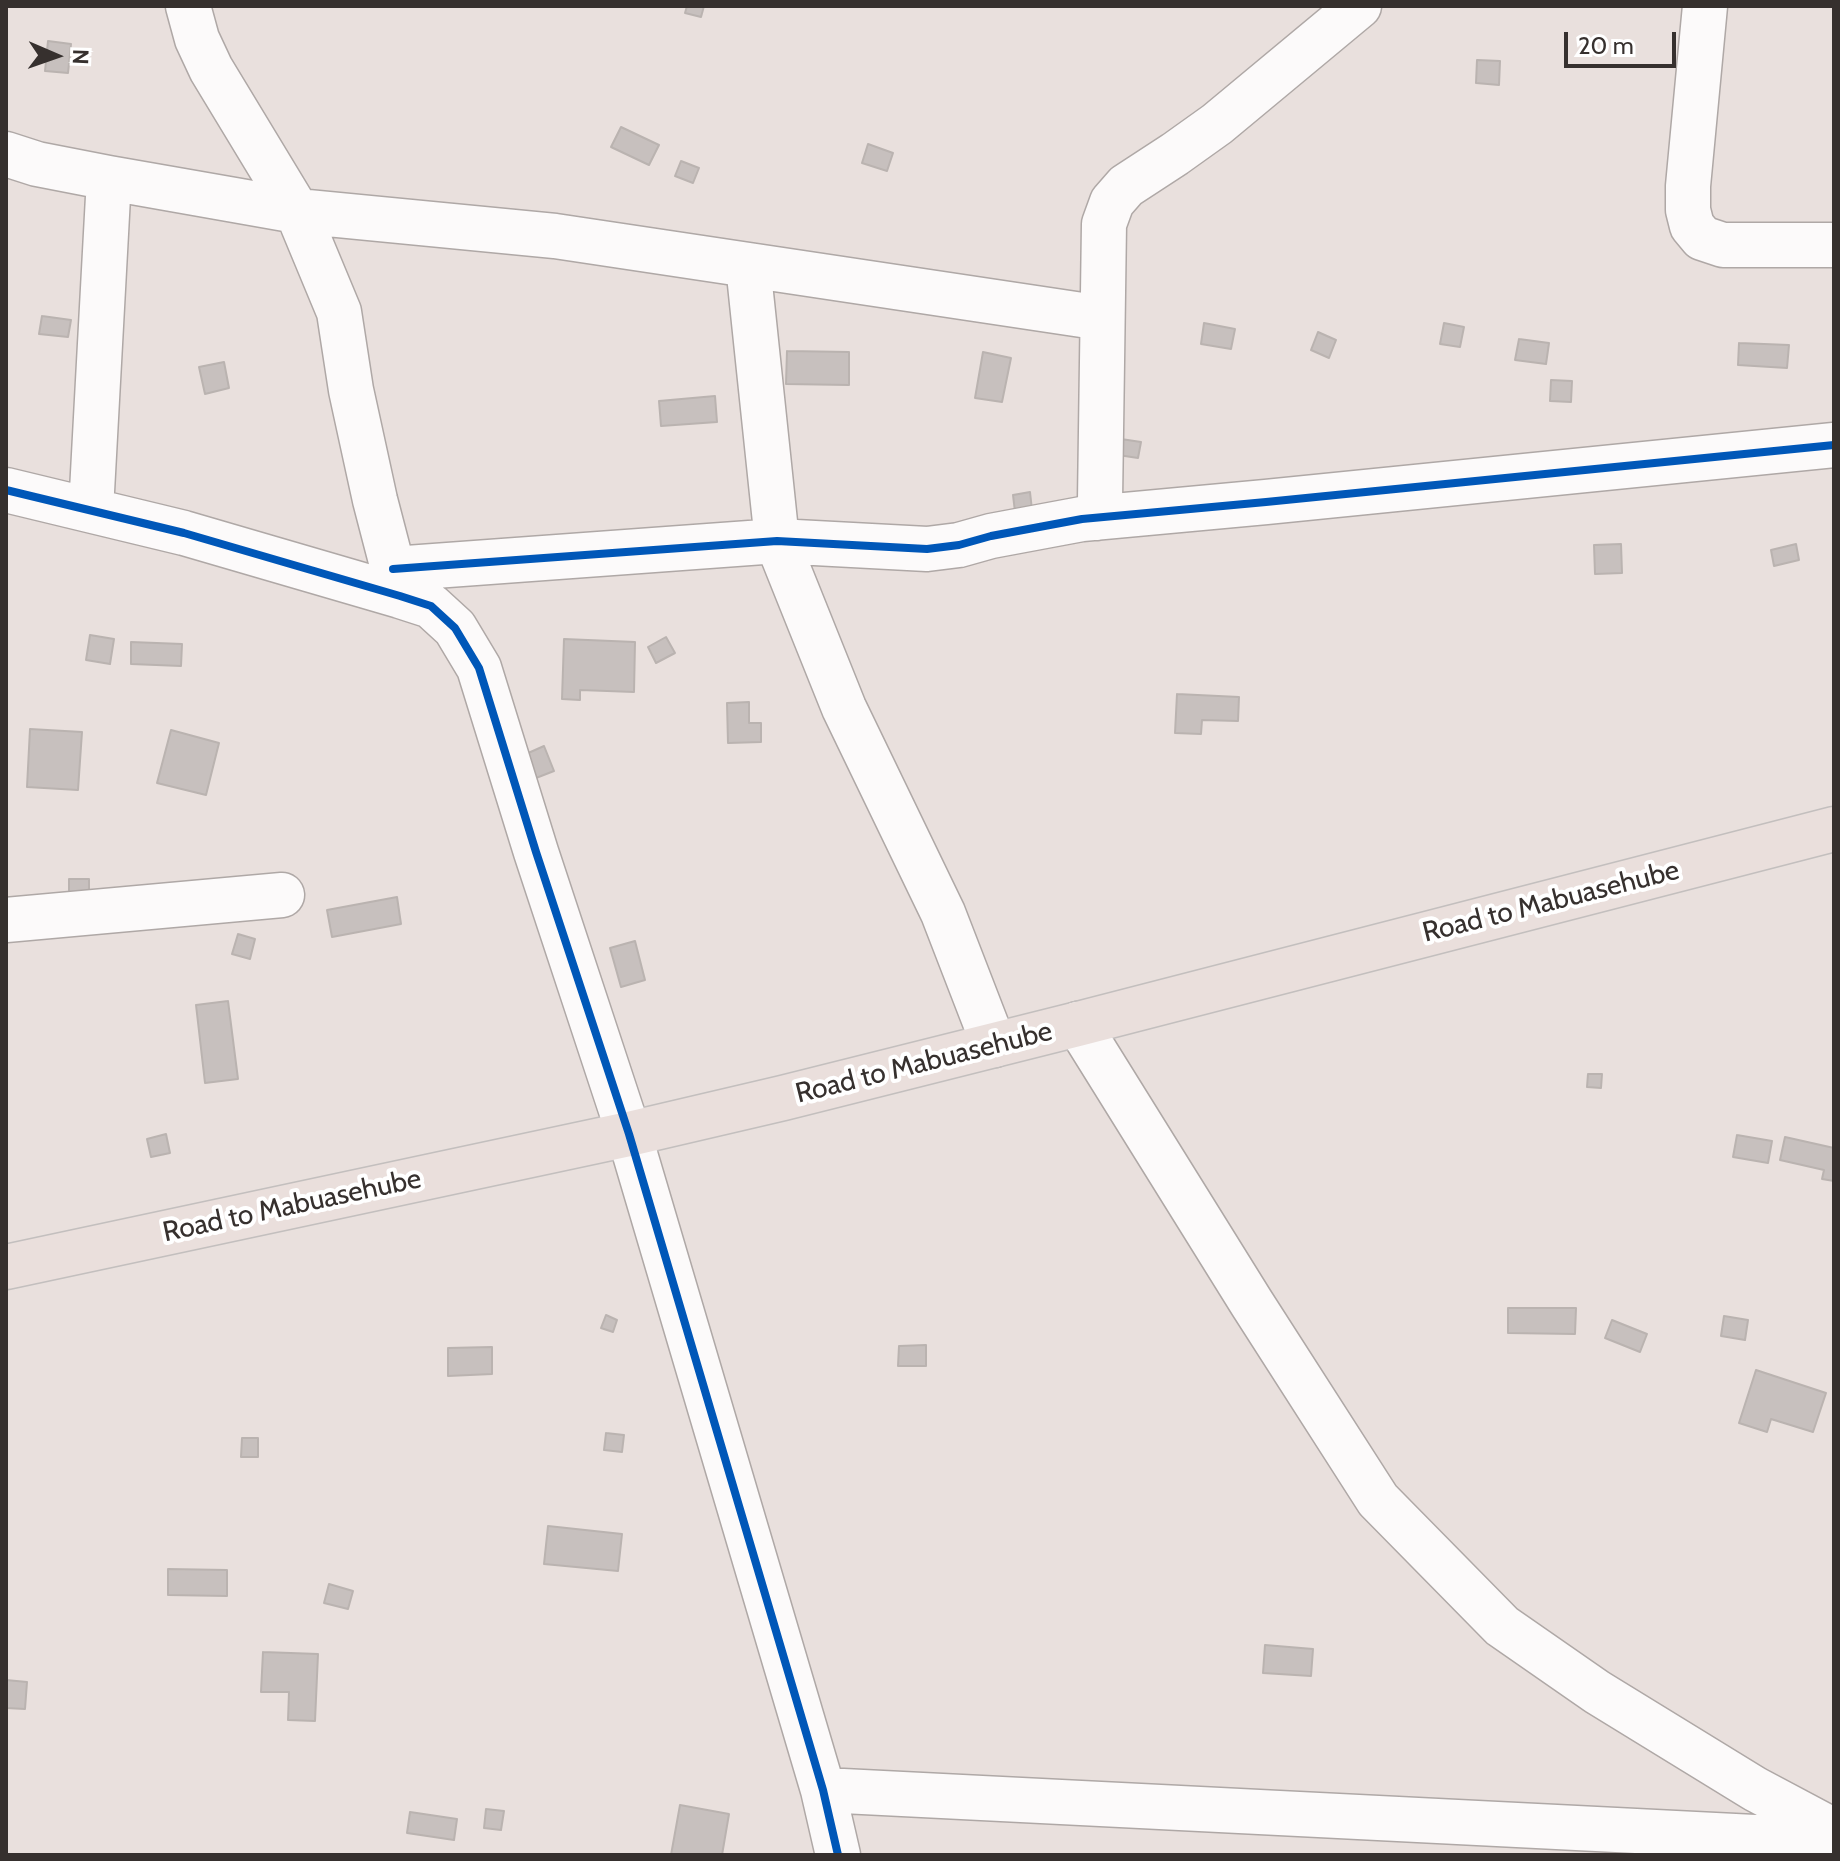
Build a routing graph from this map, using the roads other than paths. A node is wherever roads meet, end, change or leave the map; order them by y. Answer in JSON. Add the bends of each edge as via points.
{"nodes":[{"id":1,"x":188,"y":6,"type":"edge"},
{"id":2,"x":1359,"y":6,"type":"edge"},
{"id":3,"x":1705,"y":6,"type":"edge"},
{"id":4,"x":6,"y":154,"type":"edge"},
{"id":5,"x":109,"y":178,"type":"junction"},
{"id":6,"x":297,"y":211,"type":"junction"},
{"id":7,"x":1834,"y":245,"type":"edge"},
{"id":8,"x":748,"y":265,"type":"junction"},
{"id":9,"x":1102,"y":318,"type":"junction"},
{"id":10,"x":1834,"y":445,"type":"edge"},
{"id":11,"x":6,"y":490,"type":"edge"},
{"id":12,"x":91,"y":510,"type":"junction"},
{"id":13,"x":1096,"y":518,"type":"junction"},
{"id":14,"x":777,"y":541,"type":"junction"},
{"id":15,"x":397,"y":583,"type":"junction"},
{"id":16,"x":1834,"y":829,"type":"edge"},
{"id":17,"x":282,"y":895,"type":"dead end"},
{"id":18,"x":6,"y":920,"type":"edge"},
{"id":19,"x":1078,"y":1024,"type":"junction"},
{"id":20,"x":994,"y":1045,"type":"junction"},
{"id":21,"x":629,"y":1134,"type":"junction"},
{"id":22,"x":6,"y":1267,"type":"edge"},
{"id":23,"x":823,"y":1790,"type":"junction"},
{"id":24,"x":1834,"y":1831,"type":"edge"},
{"id":25,"x":1834,"y":1841,"type":"edge"},
{"id":26,"x":1691,"y":1844,"type":"edge"},
{"id":27,"x":838,"y":1855,"type":"edge"}],
"edges":[{"from":1,"to":6,"type":"street","via":[[211,69]]},
{"from":2,"to":9,"type":"street","via":[[1217,124],[1126,186],[1112,202],[1104,224]]},
{"from":3,"to":7,"type":"street","via":[[1688,186],[1692,226],[1702,238],[1723,245]]},
{"from":4,"to":5,"type":"street"},
{"from":5,"to":6,"type":"street"},
{"from":5,"to":12,"type":"street"},
{"from":6,"to":8,"type":"street","via":[[555,236]]},
{"from":6,"to":15,"type":"street","via":[[339,312],[375,500]]},
{"from":8,"to":9,"type":"street"},
{"from":8,"to":14,"type":"street"},
{"from":9,"to":13,"type":"street"},
{"from":10,"to":13,"type":"street"},
{"from":11,"to":12,"type":"street"},
{"from":12,"to":15,"type":"street"},
{"from":13,"to":14,"type":"street","via":[[927,549]]},
{"from":14,"to":15,"type":"street"},
{"from":14,"to":20,"type":"street","via":[[844,708],[943,913]]},
{"from":15,"to":21,"type":"street","via":[[455,628],[479,668]]},
{"from":16,"to":19,"type":"main road","name":"Road to Mabuasehube"},
{"from":17,"to":18,"type":"street"},
{"from":19,"to":20,"type":"main road","name":"Road to Mabuasehube"},
{"from":19,"to":24,"type":"street","via":[[1378,1500],[1502,1626],[1597,1692]]},
{"from":20,"to":21,"type":"main road","name":"Road to Mabuasehube"},
{"from":21,"to":22,"type":"main road","name":"Road to Mabuasehube"},
{"from":21,"to":23,"type":"street"},
{"from":23,"to":26,"type":"street"},
{"from":23,"to":27,"type":"street"},
{"from":25,"to":26,"type":"street"}]}
